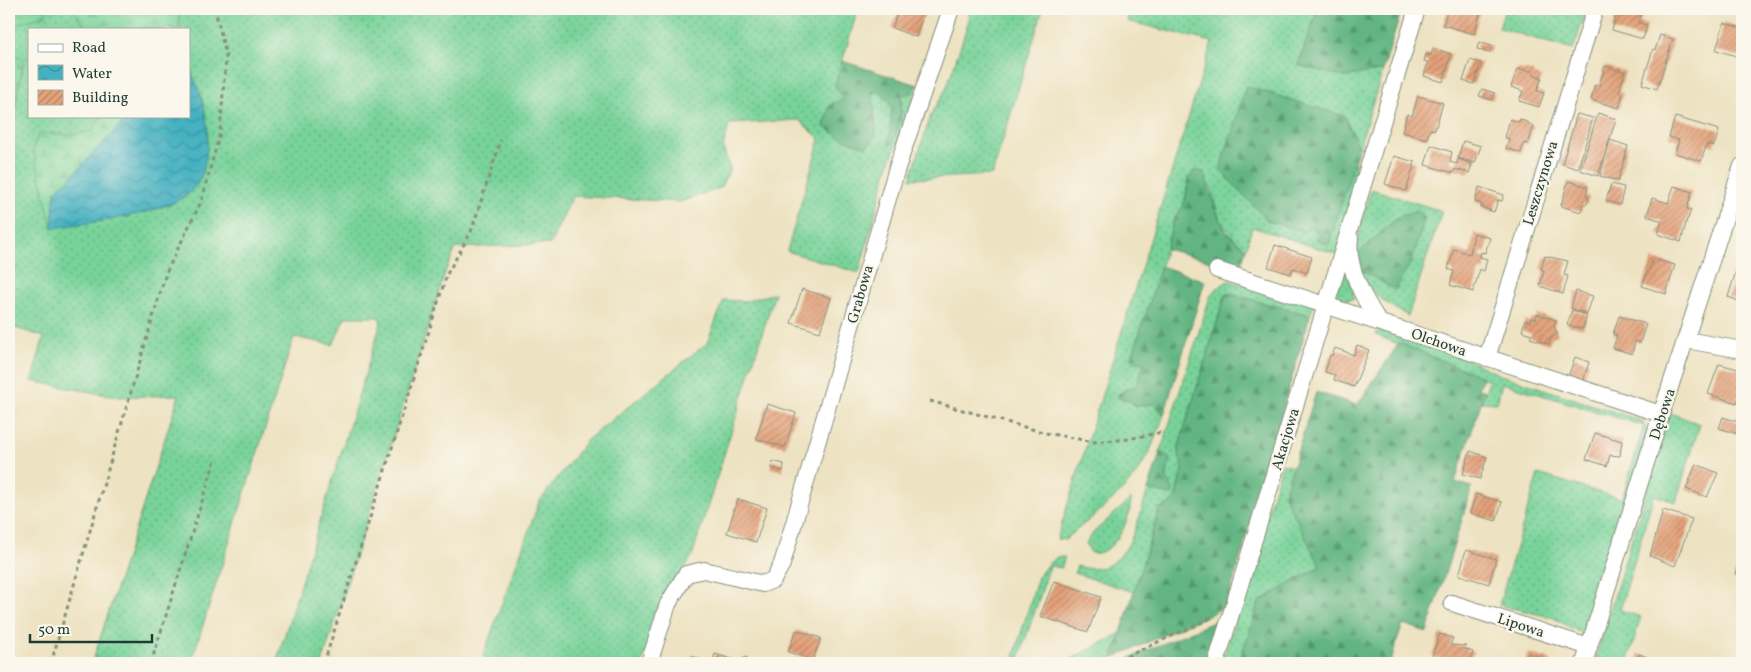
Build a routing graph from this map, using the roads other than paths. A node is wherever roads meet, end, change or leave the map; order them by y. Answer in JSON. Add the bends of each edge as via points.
{"nodes":[{"id":1,"x":951,"y":9,"type":"edge"},
{"id":2,"x":1417,"y":9,"type":"edge"},
{"id":3,"x":1595,"y":9,"type":"edge"},
{"id":4,"x":1742,"y":166,"type":"edge"},
{"id":5,"x":1354,"y":214,"type":"junction"},
{"id":6,"x":1217,"y":270,"type":"dead end"},
{"id":7,"x":1326,"y":304,"type":"junction"},
{"id":8,"x":1379,"y":322,"type":"junction"},
{"id":9,"x":1686,"y":340,"type":"junction"},
{"id":10,"x":1742,"y":350,"type":"edge"},
{"id":11,"x":1487,"y":358,"type":"junction"},
{"id":12,"x":1661,"y":414,"type":"junction"},
{"id":13,"x":1452,"y":602,"type":"dead end"},
{"id":14,"x":1589,"y":647,"type":"junction"},
{"id":15,"x":649,"y":663,"type":"edge"},
{"id":16,"x":1216,"y":663,"type":"edge"},
{"id":17,"x":1584,"y":663,"type":"edge"}],
"edges":[{"from":1,"to":15,"type":"street","name":"Grabowa","via":[[896,171],[782,564],[772,580],[763,584],[704,570],[686,574],[668,604]]},
{"from":2,"to":5,"type":"street","name":"Akacjowa"},
{"from":3,"to":11,"type":"street","name":"Leszczynowa"},
{"from":4,"to":9,"type":"street","name":"Dębowa"},
{"from":5,"to":7,"type":"street","name":"Akacjowa"},
{"from":5,"to":8,"type":"street","name":"Akacjowa","via":[[1349,244],[1353,266],[1359,287]]},
{"from":6,"to":7,"type":"street","name":"Olchowa"},
{"from":7,"to":8,"type":"street","name":"Olchowa"},
{"from":7,"to":16,"type":"street","name":"Akacjowa"},
{"from":8,"to":11,"type":"street","name":"Olchowa"},
{"from":9,"to":10,"type":"street"},
{"from":9,"to":12,"type":"street","name":"Dębowa"},
{"from":11,"to":12,"type":"street","name":"Olchowa"},
{"from":12,"to":14,"type":"street","name":"Dębowa"},
{"from":13,"to":14,"type":"street","name":"Lipowa"},
{"from":14,"to":17,"type":"street","name":"Dębowa"}]}
